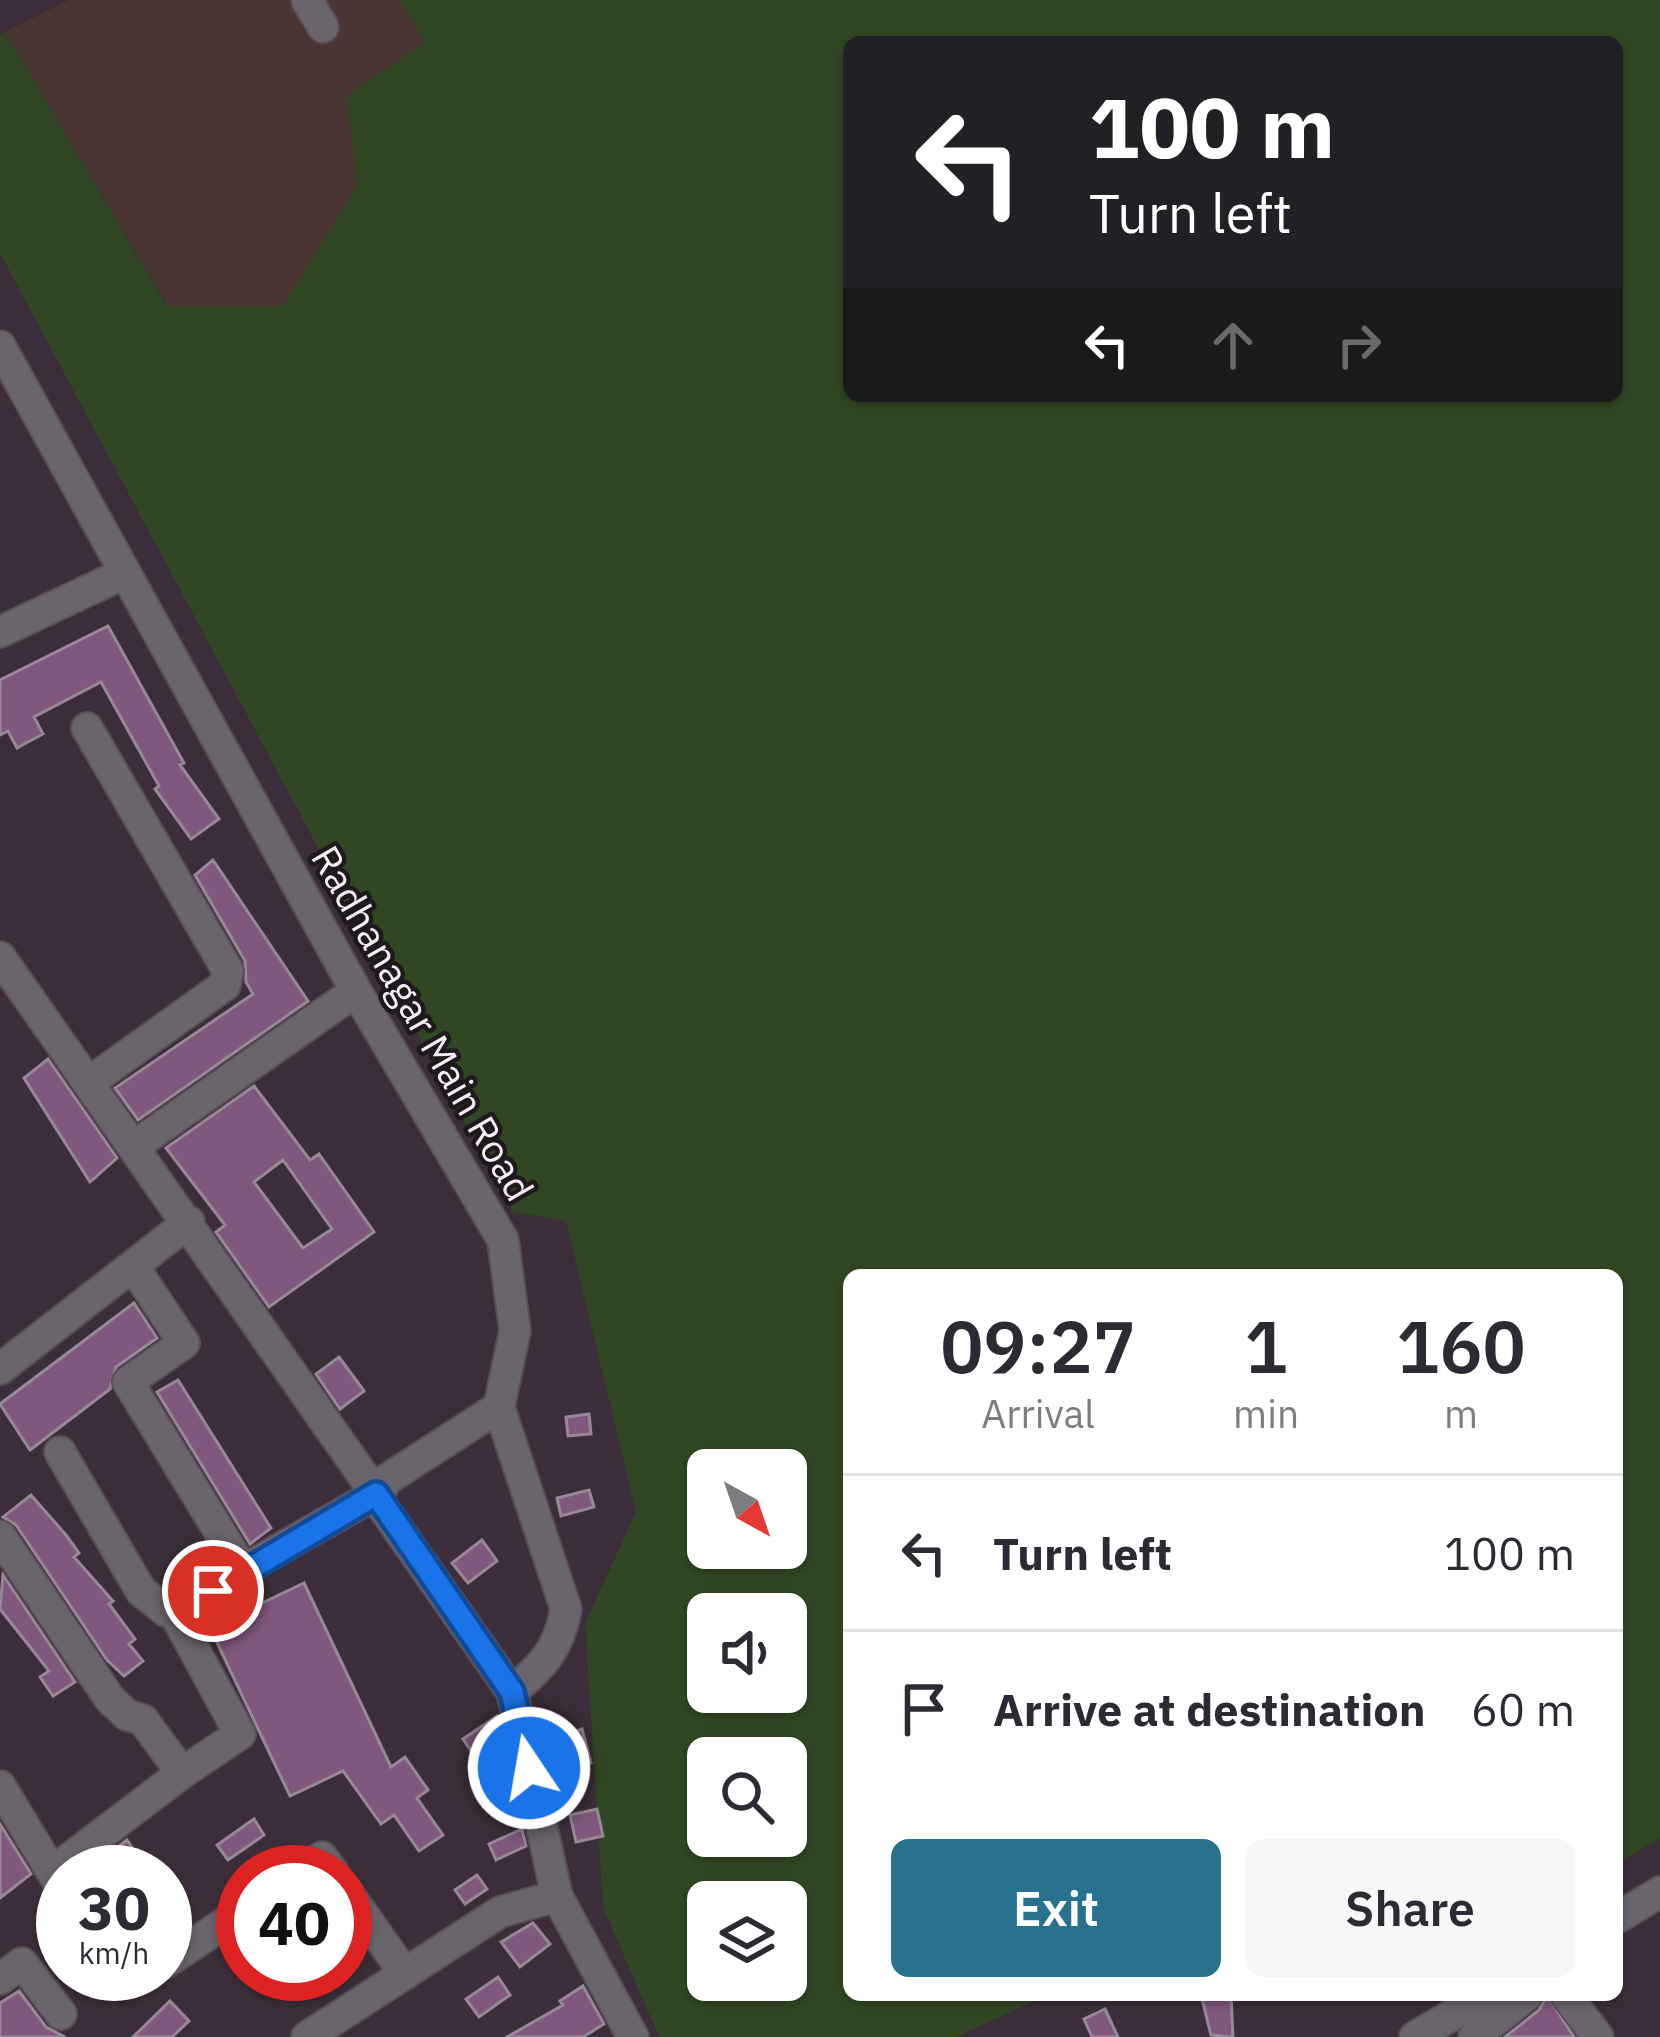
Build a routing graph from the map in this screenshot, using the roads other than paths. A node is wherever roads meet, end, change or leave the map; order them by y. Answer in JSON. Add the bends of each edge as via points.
{"nodes":[{"id":1,"x":307,"y":0,"type":"edge"},
{"id":2,"x":323,"y":27,"type":"dead end"},
{"id":3,"x":0,"y":346,"type":"edge"},
{"id":4,"x":125,"y":573,"type":"junction"},
{"id":5,"x":0,"y":632,"type":"edge"},
{"id":6,"x":87,"y":728,"type":"dead end"},
{"id":7,"x":0,"y":957,"type":"edge"},
{"id":8,"x":356,"y":991,"type":"junction"},
{"id":9,"x":91,"y":1081,"type":"junction"},
{"id":10,"x":136,"y":1145,"type":"junction"},
{"id":11,"x":195,"y":1230,"type":"junction"},
{"id":12,"x":133,"y":1266,"type":"junction"},
{"id":13,"x":0,"y":1369,"type":"edge"},
{"id":14,"x":499,"y":1407,"type":"junction"},
{"id":15,"x":60,"y":1452,"type":"dead end"},
{"id":16,"x":376,"y":1494,"type":"junction"},
{"id":17,"x":0,"y":1536,"type":"edge"},
{"id":18,"x":243,"y":1570,"type":"junction"},
{"id":19,"x":182,"y":1611,"type":"junction"},
{"id":20,"x":512,"y":1692,"type":"junction"},
{"id":21,"x":182,"y":1772,"type":"junction"},
{"id":22,"x":0,"y":1786,"type":"edge"},
{"id":23,"x":98,"y":1845,"type":"edge"},
{"id":24,"x":36,"y":1846,"type":"edge"},
{"id":25,"x":1660,"y":1892,"type":"edge"},
{"id":26,"x":557,"y":1896,"type":"junction"},
{"id":27,"x":1623,"y":1914,"type":"edge"},
{"id":28,"x":372,"y":1927,"type":"edge"},
{"id":29,"x":405,"y":1974,"type":"junction"},
{"id":30,"x":0,"y":1979,"type":"edge"},
{"id":31,"x":1476,"y":2001,"type":"edge"},
{"id":32,"x":1519,"y":2001,"type":"edge"},
{"id":33,"x":1571,"y":2001,"type":"edge"},
{"id":34,"x":62,"y":2014,"type":"dead end"},
{"id":35,"x":624,"y":2034,"type":"edge"},
{"id":36,"x":307,"y":2037,"type":"edge"},
{"id":37,"x":1415,"y":2037,"type":"edge"},
{"id":38,"x":1474,"y":2037,"type":"edge"},
{"id":39,"x":1598,"y":2037,"type":"edge"}],
"edges":[{"from":1,"to":2,"type":"street"},
{"from":3,"to":4,"type":"street","name":"Radhanagar Main Road"},
{"from":4,"to":5,"type":"street"},
{"from":4,"to":8,"type":"street","name":"Radhanagar Main Road"},
{"from":6,"to":9,"type":"street","via":[[228,971],[226,985]]},
{"from":7,"to":9,"type":"street"},
{"from":8,"to":10,"type":"street"},
{"from":8,"to":14,"type":"street","name":"Radhanagar Main Road","via":[[502,1240],[514,1331]]},
{"from":9,"to":10,"type":"street"},
{"from":10,"to":11,"type":"street"},
{"from":11,"to":12,"type":"street"},
{"from":11,"to":16,"type":"street"},
{"from":12,"to":13,"type":"street"},
{"from":12,"to":18,"type":"street","via":[[184,1343],[128,1382]]},
{"from":14,"to":16,"type":"street"},
{"from":14,"to":20,"type":"street","via":[[566,1609],[550,1659]]},
{"from":15,"to":19,"type":"street","via":[[141,1591],[166,1611]]},
{"from":16,"to":18,"type":"street"},
{"from":16,"to":20,"type":"street"},
{"from":17,"to":21,"type":"street","via":[[110,1699],[142,1720]]},
{"from":18,"to":19,"type":"street"},
{"from":19,"to":21,"type":"street","via":[[176,1624],[240,1734]]},
{"from":20,"to":26,"type":"street"},
{"from":21,"to":23,"type":"street"},
{"from":22,"to":24,"type":"street"},
{"from":25,"to":27,"type":"street"},
{"from":26,"to":29,"type":"street","via":[[500,1912]]},
{"from":26,"to":35,"type":"street"},
{"from":28,"to":29,"type":"street"},
{"from":29,"to":36,"type":"street"},
{"from":30,"to":34,"type":"street","via":[[22,1964]]},
{"from":31,"to":37,"type":"street"},
{"from":32,"to":38,"type":"street"},
{"from":33,"to":39,"type":"street"}]}
